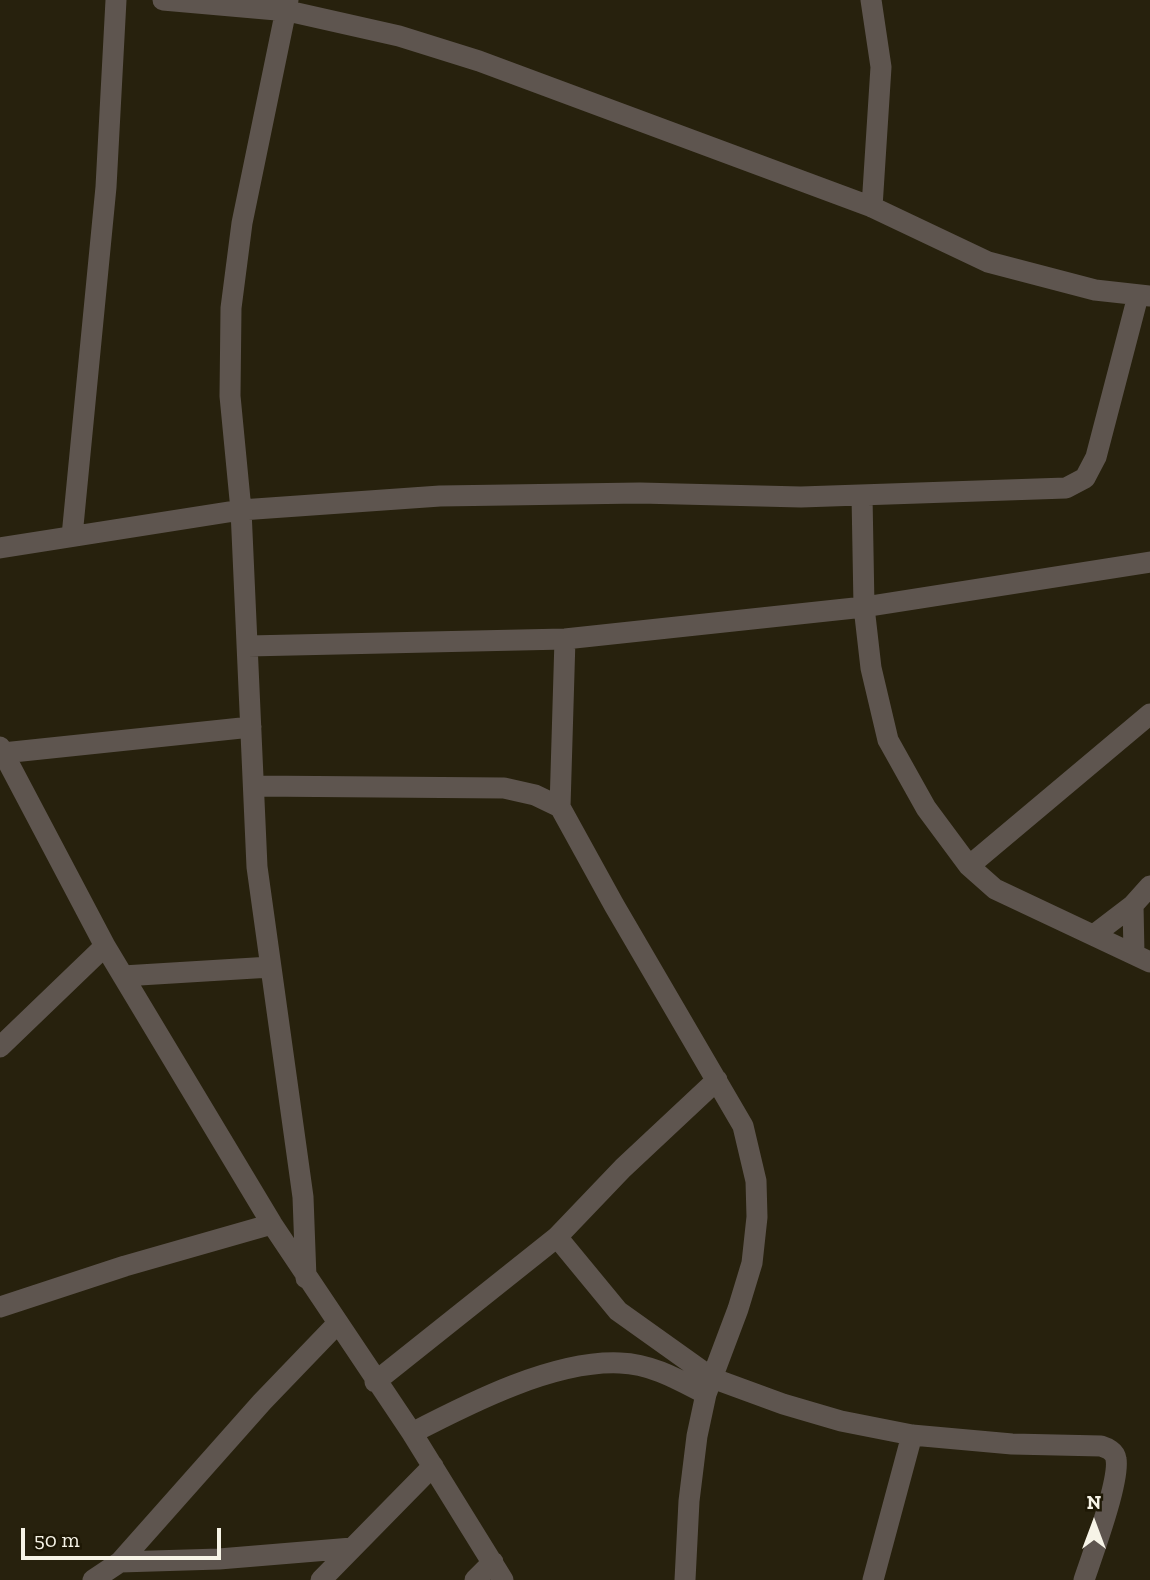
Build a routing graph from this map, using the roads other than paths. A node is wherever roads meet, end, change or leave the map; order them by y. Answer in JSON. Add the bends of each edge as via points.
{"nodes":[{"id":1,"x":116,"y":0,"type":"edge"},
{"id":2,"x":163,"y":0,"type":"edge"},
{"id":3,"x":871,"y":0,"type":"edge"},
{"id":4,"x":288,"y":6,"type":"edge"},
{"id":5,"x":872,"y":207,"type":"junction"},
{"id":6,"x":1144,"y":296,"type":"edge"},
{"id":7,"x":862,"y":495,"type":"junction"},
{"id":8,"x":241,"y":510,"type":"junction"},
{"id":9,"x":72,"y":536,"type":"junction"},
{"id":10,"x":0,"y":548,"type":"edge"},
{"id":11,"x":1150,"y":562,"type":"edge"},
{"id":12,"x":864,"y":607,"type":"junction"},
{"id":13,"x":565,"y":639,"type":"junction"},
{"id":14,"x":248,"y":646,"type":"junction"},
{"id":15,"x":1150,"y":714,"type":"edge"},
{"id":16,"x":251,"y":727,"type":"junction"},
{"id":17,"x":2,"y":750,"type":"edge"},
{"id":18,"x":254,"y":786,"type":"junction"},
{"id":19,"x":560,"y":807,"type":"junction"},
{"id":20,"x":969,"y":866,"type":"junction"},
{"id":21,"x":1150,"y":886,"type":"edge"},
{"id":22,"x":1133,"y":905,"type":"junction"},
{"id":23,"x":1095,"y":934,"type":"junction"},
{"id":24,"x":105,"y":946,"type":"junction"},
{"id":25,"x":1142,"y":958,"type":"edge"},
{"id":26,"x":271,"y":967,"type":"junction"},
{"id":27,"x":123,"y":976,"type":"junction"},
{"id":28,"x":0,"y":1047,"type":"edge"},
{"id":29,"x":717,"y":1080,"type":"junction"},
{"id":30,"x":272,"y":1224,"type":"junction"},
{"id":31,"x":557,"y":1237,"type":"junction"},
{"id":32,"x":306,"y":1278,"type":"junction"},
{"id":33,"x":0,"y":1307,"type":"edge"},
{"id":34,"x":338,"y":1324,"type":"junction"},
{"id":35,"x":375,"y":1382,"type":"junction"},
{"id":36,"x":709,"y":1386,"type":"junction"},
{"id":37,"x":412,"y":1433,"type":"junction"},
{"id":38,"x":912,"y":1435,"type":"junction"},
{"id":39,"x":433,"y":1466,"type":"junction"},
{"id":40,"x":352,"y":1548,"type":"junction"},
{"id":41,"x":120,"y":1562,"type":"junction"},
{"id":42,"x":498,"y":1571,"type":"edge"},
{"id":43,"x":93,"y":1580,"type":"edge"},
{"id":44,"x":321,"y":1580,"type":"edge"},
{"id":45,"x":475,"y":1580,"type":"edge"},
{"id":46,"x":685,"y":1580,"type":"edge"},
{"id":47,"x":873,"y":1580,"type":"edge"},
{"id":48,"x":1084,"y":1580,"type":"edge"}],
"edges":[{"from":1,"to":9,"type":"street","via":[[106,187]]},
{"from":2,"to":4,"type":"street"},
{"from":3,"to":5,"type":"street","via":[[881,67]]},
{"from":4,"to":5,"type":"street","via":[[479,61]]},
{"from":4,"to":8,"type":"street","via":[[242,223],[231,308],[230,396]]},
{"from":5,"to":6,"type":"street","via":[[988,262],[1095,290]]},
{"from":6,"to":7,"type":"street","via":[[1096,457],[1085,478],[1066,488]]},
{"from":7,"to":8,"type":"street","via":[[440,496]]},
{"from":7,"to":12,"type":"street"},
{"from":8,"to":9,"type":"street"},
{"from":8,"to":14,"type":"street"},
{"from":9,"to":10,"type":"street"},
{"from":11,"to":12,"type":"street"},
{"from":12,"to":13,"type":"street"},
{"from":12,"to":20,"type":"street","via":[[871,668],[888,740],[926,808]]},
{"from":13,"to":14,"type":"street"},
{"from":13,"to":19,"type":"street"},
{"from":14,"to":16,"type":"street"},
{"from":15,"to":20,"type":"street"},
{"from":16,"to":17,"type":"street"},
{"from":16,"to":18,"type":"street"},
{"from":17,"to":24,"type":"street"},
{"from":18,"to":19,"type":"street","via":[[504,788]]},
{"from":18,"to":26,"type":"street","via":[[257,867]]},
{"from":19,"to":29,"type":"street"},
{"from":20,"to":23,"type":"street","via":[[995,889]]},
{"from":21,"to":22,"type":"street"},
{"from":22,"to":23,"type":"street"},
{"from":22,"to":25,"type":"street"},
{"from":23,"to":25,"type":"street"},
{"from":24,"to":27,"type":"street"},
{"from":24,"to":28,"type":"street"},
{"from":26,"to":27,"type":"street"},
{"from":26,"to":32,"type":"street","via":[[303,1197]]},
{"from":27,"to":30,"type":"street"},
{"from":29,"to":31,"type":"street"},
{"from":29,"to":36,"type":"street","via":[[743,1126],[756,1181],[757,1217],[748,1274]]},
{"from":30,"to":32,"type":"street"},
{"from":30,"to":33,"type":"street"},
{"from":31,"to":35,"type":"street"},
{"from":31,"to":36,"type":"street","via":[[618,1311]]},
{"from":32,"to":34,"type":"street"},
{"from":34,"to":35,"type":"street"},
{"from":34,"to":41,"type":"street"},
{"from":35,"to":37,"type":"street"},
{"from":36,"to":37,"type":"street","via":[[621,1363],[577,1367],[478,1398]]},
{"from":36,"to":38,"type":"street"},
{"from":36,"to":46,"type":"street","via":[[688,1501]]},
{"from":37,"to":39,"type":"street"},
{"from":38,"to":47,"type":"street"},
{"from":38,"to":48,"type":"street","via":[[1111,1450],[1116,1458],[1114,1480]]},
{"from":39,"to":40,"type":"street"},
{"from":39,"to":42,"type":"street"},
{"from":40,"to":41,"type":"street"},
{"from":40,"to":44,"type":"street"},
{"from":41,"to":43,"type":"street"},
{"from":42,"to":45,"type":"street"}]}
